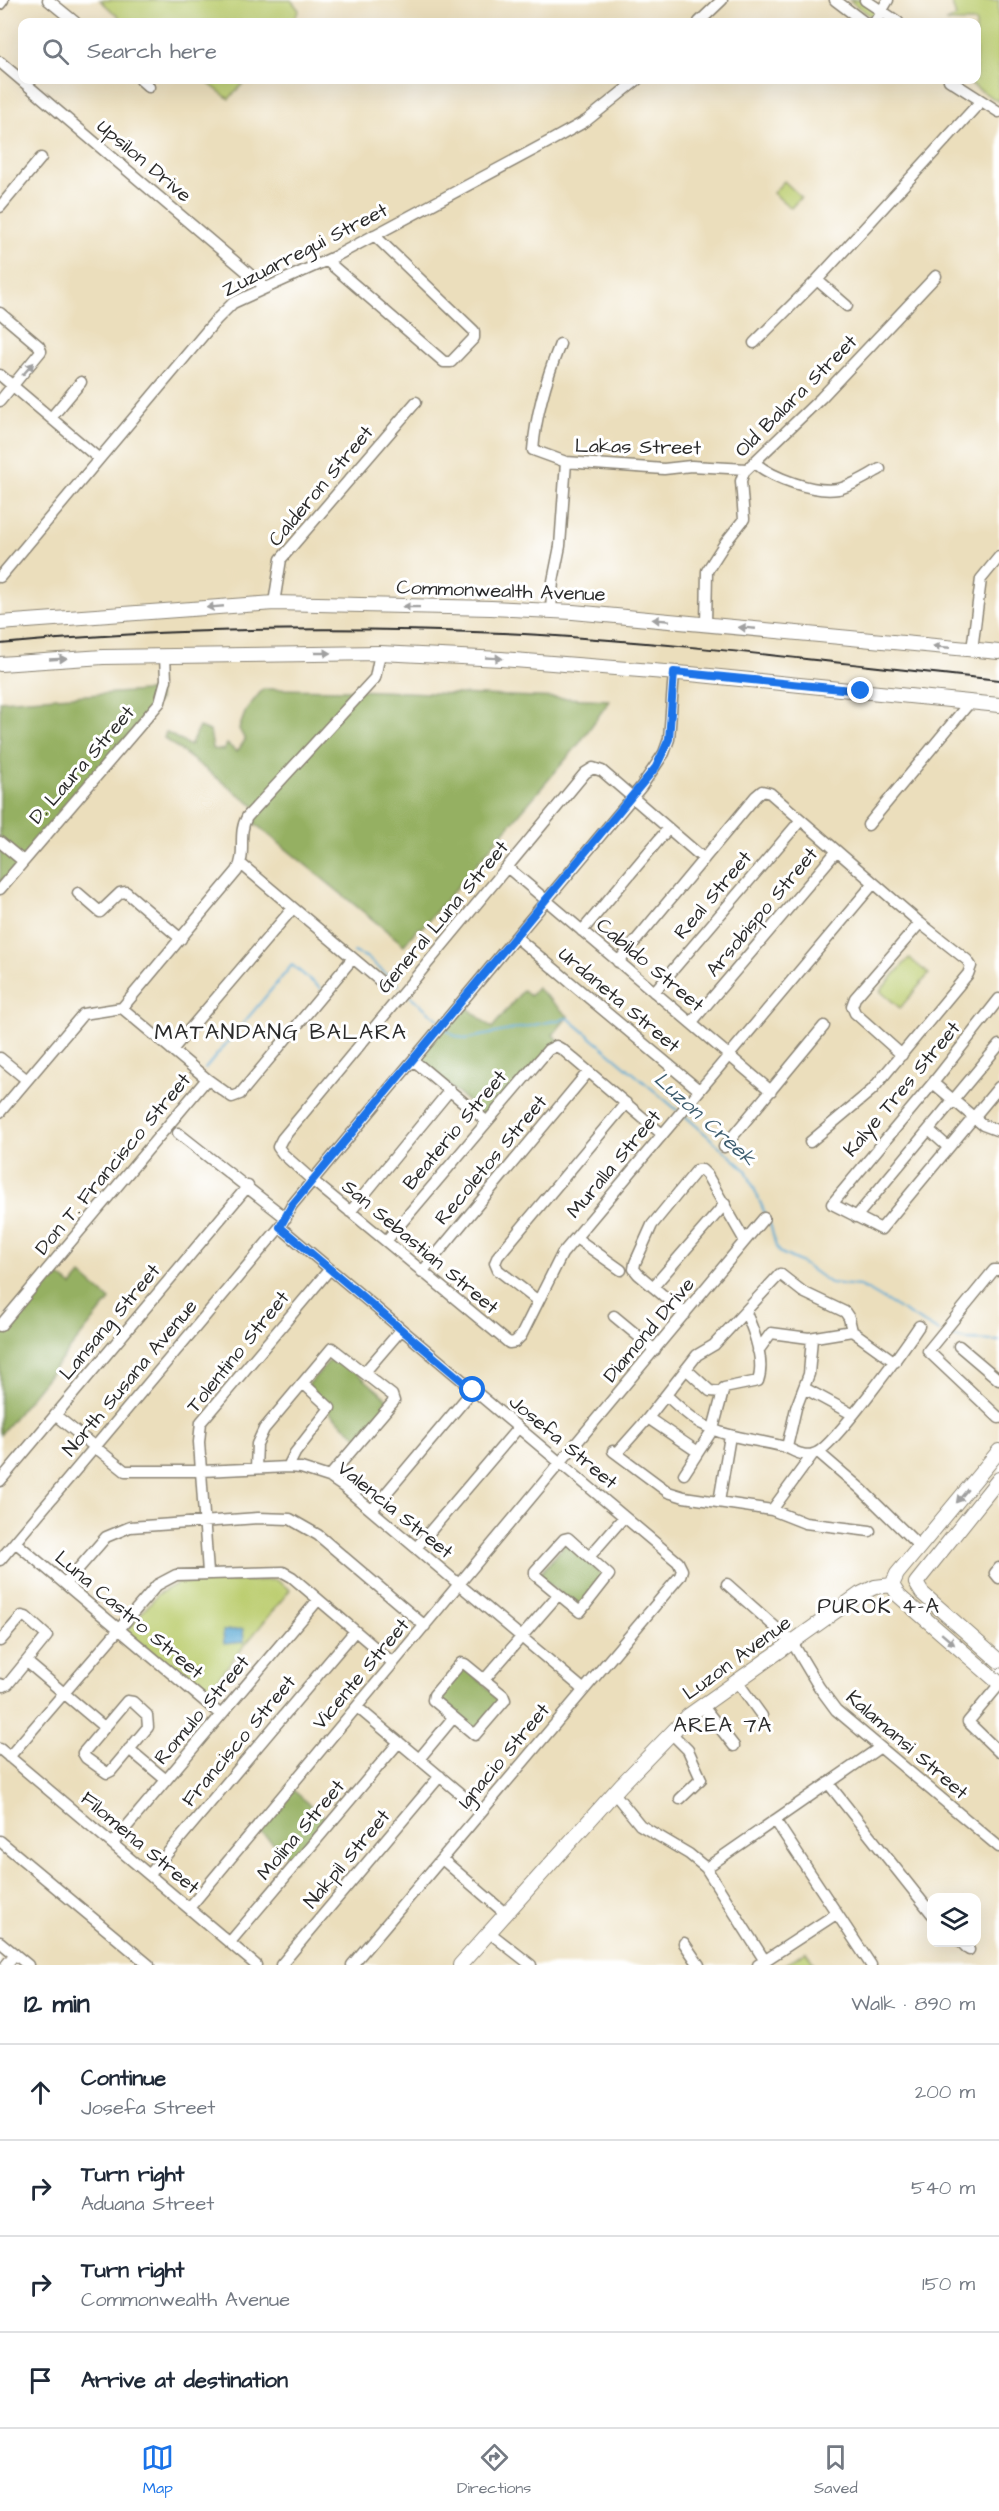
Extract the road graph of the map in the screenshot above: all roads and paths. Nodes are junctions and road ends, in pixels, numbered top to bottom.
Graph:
1 (3, 0) edge
2 (48, 0) edge
3 (722, 0) edge
4 (835, 0) edge
5 (865, 0) edge
6 (888, 0) edge
7 (0, 4) edge
8 (882, 12) junction
9 (70, 18) edge
10 (703, 18) edge
11 (859, 18) edge
12 (878, 18) edge
13 (892, 18) edge
14 (0, 62) edge
15 (18, 77) edge
16 (26, 84) edge
17 (632, 84) edge
18 (955, 84) edge
19 (981, 101) junction
20 (999, 112) edge
21 (41, 158) dead end
22 (0, 207) edge
23 (374, 235) junction
24 (327, 261) junction
25 (936, 276) dead end
26 (817, 280) junction
27 (266, 288) junction
28 (847, 306) dead end
29 (0, 313) edge
30 (754, 343) dead end
31 (560, 344) dead end
32 (0, 375) edge
33 (81, 382) dead end
34 (13, 386) junction
35 (0, 401) edge
36 (416, 402) dead end
37 (51, 418) junction
38 (98, 458) junction
39 (566, 462) junction
40 (751, 466) junction
41 (880, 469) dead end
42 (999, 557) edge
43 (0, 577) edge
44 (274, 603) junction
45 (551, 610) junction
46 (0, 623) edge
47 (706, 624) junction
48 (972, 650) junction
49 (999, 652) edge
50 (380, 653) junction
51 (165, 656) junction
52 (0, 664) edge
53 (674, 672) junction
54 (970, 702) junction
55 (999, 705) edge
56 (632, 798) junction
57 (800, 821) junction
58 (868, 825) dead end
59 (668, 829) junction
60 (0, 842) edge
61 (836, 852) junction
62 (704, 859) junction
63 (23, 861) junction
64 (241, 864) junction
65 (507, 867) junction
66 (873, 884) junction
67 (0, 888) edge
68 (78, 893) dead end
69 (546, 901) junction
70 (293, 908) junction
71 (920, 923) junction
72 (582, 931) junction
73 (516, 937) junction
74 (181, 939) junction
75 (353, 958) junction
76 (618, 962) junction
77 (379, 980) dead end
78 (654, 992) junction
79 (999, 999) edge
80 (122, 1008) junction
81 (691, 1023) junction
82 (825, 1026) dead end
83 (999, 1045) edge
84 (172, 1050) junction
85 (728, 1055) junction
86 (902, 1055) junction
87 (0, 1058) edge
88 (413, 1060) junction
89 (588, 1072) junction
90 (27, 1080) junction
91 (207, 1080) junction
92 (933, 1083) junction
93 (999, 1087) edge
94 (450, 1090) junction
95 (699, 1090) junction
96 (771, 1090) junction
97 (954, 1101) junction
98 (626, 1103) junction
99 (0, 1112) edge
100 (973, 1118) junction
101 (486, 1121) junction
102 (929, 1131) junction
103 (999, 1131) edge
104 (178, 1133) dead end
105 (662, 1134) junction
106 (810, 1142) dead end
107 (278, 1147) joint
108 (724, 1147) dead end
109 (948, 1147) junction
110 (312, 1180) junction
111 (248, 1186) junction
112 (725, 1204) junction
113 (350, 1212) junction
114 (856, 1217) junction
115 (764, 1218) dead end
116 (283, 1222) junction
117 (576, 1238) junction
118 (386, 1241) junction
119 (745, 1241) junction
120 (329, 1270) junction
121 (621, 1270) dead end
122 (999, 1270) edge
123 (422, 1272) junction
124 (653, 1287) junction
125 (538, 1301) junction
126 (746, 1313) junction
127 (685, 1314) junction
128 (614, 1316) dead end
129 (0, 1326) edge
130 (919, 1326) dead end
131 (401, 1330) junction
132 (852, 1331) junction
133 (812, 1338) junction
134 (515, 1342) joint
135 (959, 1346) dead end
136 (655, 1350) junction
137 (758, 1351) junction
138 (895, 1362) junction
139 (686, 1369) junction
140 (364, 1373) junction
141 (999, 1380) edge
142 (303, 1383) junction
143 (804, 1388) junction
144 (473, 1390) junction
145 (722, 1392) junction
146 (666, 1395) junction
147 (852, 1414) junction
148 (56, 1415) junction
149 (648, 1418) junction
150 (999, 1418) edge
151 (518, 1428) junction
152 (713, 1430) junction
153 (730, 1436) junction
154 (787, 1447) junction
155 (94, 1448) junction
156 (999, 1451) edge
157 (698, 1452) junction
158 (816, 1453) junction
159 (560, 1463) junction
160 (288, 1467) junction
161 (256, 1468) junction
162 (202, 1472) junction
163 (684, 1474) dead end
164 (329, 1477) junction
165 (999, 1479) edge
166 (0, 1481) edge
167 (719, 1502) junction
168 (372, 1510) junction
169 (772, 1510) junction
170 (624, 1517) junction
171 (204, 1521) junction
172 (870, 1531) dead end
173 (15, 1542) junction
174 (920, 1547) junction
175 (416, 1548) junction
176 (590, 1557) junction
177 (0, 1560) edge
178 (999, 1568) edge
179 (682, 1570) joint
180 (208, 1573) junction
181 (999, 1578) edge
182 (65, 1584) junction
183 (727, 1584) dead end
184 (459, 1585) junction
185 (892, 1585) junction
186 (558, 1595) junction
187 (318, 1600) junction
188 (425, 1626) junction
189 (119, 1630) junction
190 (355, 1631) junction
191 (521, 1637) junction
192 (1, 1639) edge
193 (792, 1642) junction
194 (999, 1661) edge
195 (27, 1662) junction
196 (393, 1663) junction
197 (484, 1680) junction
198 (736, 1680) junction
199 (0, 1684) edge
200 (999, 1684) edge
201 (583, 1689) junction
202 (64, 1695) junction
203 (702, 1705) junction
204 (357, 1707) junction
205 (221, 1715) junction
206 (762, 1716) dead end
207 (453, 1718) junction
208 (104, 1727) junction
209 (671, 1733) junction
210 (399, 1742) junction
211 (734, 1746) dead end
212 (879, 1748) junction
213 (0, 1749) edge
214 (129, 1749) junction
215 (999, 1752) edge
216 (9, 1757) junction
217 (419, 1758) junction
218 (440, 1776) junction
219 (166, 1780) junction
220 (828, 1784) junction
221 (614, 1793) junction
222 (681, 1798) dead end
223 (481, 1811) junction
224 (775, 1820) junction
225 (0, 1841) edge
226 (113, 1843) junction
227 (999, 1847) edge
228 (442, 1859) junction
229 (706, 1868) junction
230 (150, 1874) junction
231 (189, 1908) junction
232 (927, 1908) edge
233 (506, 1914) junction
234 (836, 1914) junction
235 (490, 1933) junction
236 (0, 1942) edge
237 (230, 1942) junction
238 (684, 1943) dead end
239 (15, 1954) junction
240 (760, 1964) edge
241 (6, 1965) edge
242 (28, 1965) edge
243 (148, 1965) edge
244 (256, 1965) edge
245 (281, 1965) edge
246 (352, 1965) edge
247 (460, 1965) edge
248 (531, 1965) edge
249 (699, 1965) edge
250 (871, 1965) edge

1 - 7 street
2 - 9 street
3 - 10 street
4 - 11 street
5 - 8 street
6 - 8 street
8 - 12 street
8 - 13 street
14 - 15 street, Upsilon Drive
16 - 27 street, Upsilon Drive
17 - 23 street, Zuzuarregui Street
18 - 19 street
19 - 20 street
19 - 26 street
21 - 22 street
23 - 24 street, Zuzuarregui Street
23 - 24 street
24 - 27 street, Zuzuarregui Street
25 - 40 street, Old Balara Street
26 - 28 street
26 - 30 street
27 - 38 street, Zuzuarregui Street
34 -> 29 street
31 - 39 street
32 - 34 street
33 - 37 street
34 - 35 street
34 - 37 street
36 - 44 street, Calderon Street
37 - 38 street
38 - 43 street, Zuzuarregui Street
39 - 40 street, Lakas Street
39 - 45 street, Lakas Street
40 - 41 street
40 - 47 street, Old Balara Street
42 - 48 street
45 -> 44 main road, Commonwealth Avenue
44 -> 46 main road, Commonwealth Avenue
47 -> 45 main road, Commonwealth Avenue
48 -> 47 main road, Commonwealth Avenue
48 - 49 main road, Commonwealth Avenue
51 -> 50 main road
50 -> 53 main road
50 - 64 street
52 -> 51 main road
51 - 63 street, D. Laura Street
53 - 54 main road
53 - 56 street, North Susana Avenue
54 - 55 main road
54 - 58 street
56 - 59 street
56 - 65 street, General Luna Street
56 - 69 street, North Susana Avenue
57 - 61 street
57 - 62 street
57 - 78 street, Real Street
59 - 62 street
59 - 72 street
60 - 63 street
61 - 66 street
61 - 81 street, Arsobispo Street
62 - 76 street
63 - 67 street, D. Laura Street
64 - 70 street
64 - 74 street
65 - 69 street, Cabildo Street
65 - 107 street, General Luna Street
66 - 71 street
66 - 85 street, Muralla Street
68 - 74 street
69 - 72 street, Cabildo Street
69 - 73 street, North Susana Avenue
70 - 75 street
70 - 84 street
71 - 86 street
71 - 86 street
72 - 76 street, Cabildo Street
73 - 88 street, North Susana Avenue
73 - 95 street, Urdaneta Street
74 - 80 street
75 - 77 street
75 - 91 street
76 - 78 street, Cabildo Street
78 - 81 street, Cabildo Street
79 - 92 street, Kalye Tres Street
80 - 84 street
80 - 90 street
81 - 85 street, Cabildo Street
82 - 96 street
83 - 97 street
84 - 91 street
85 - 95 street, Muralla Street
85 - 96 street, Cabildo Street
86 - 106 street
87 - 90 street
88 - 94 street
88 - 110 street, North Susana Avenue
89 - 98 street
89 - 101 street, Beaterio Street
89 - 123 street, Recoletos Street
90 - 99 street
91 - 129 street, Don T. Francisco Street
92 - 97 street
92 - 114 street, Kalye Tres Street
93 - 100 street
94 - 101 street
94 - 113 street
95 - 105 street, Muralla Street
96 - 108 street
97 - 100 street
97 - 102 street
98 - 105 street
98 - 125 street
100 - 103 street
100 - 109 street
101 - 118 street, Beaterio Street
102 - 109 street
102 - 114 street
104 - 111 street, Josefa Street
105 - 117 street, Muralla Street
107 - 110 street, San Sebastian Street
109 - 114 street
110 - 113 street, San Sebastian Street
110 - 116 street, North Susana Avenue
111 - 116 street, Josefa Street
111 - 148 street, Lansang Street
112 - 119 street
112 - 124 street
112 - 124 street
113 - 118 street, San Sebastian Street
115 - 119 street, Diamond Drive
116 - 120 street, Josefa Street
116 - 155 street, North Susana Avenue
117 - 121 street
117 - 125 street, Muralla Street
118 - 123 street, San Sebastian Street
119 - 127 street, Diamond Drive
120 - 131 street, Josefa Street
120 - 162 street, Tolentino Street
122 - 150 street
123 - 134 street, San Sebastian Street
124 - 127 street
125 - 134 street, Muralla Street
126 - 132 street
126 - 137 street
126 - 139 street
127 - 136 street, Diamond Drive
128 - 136 street
130 - 138 street
131 - 140 street
131 - 144 street, Josefa Street
132 - 133 street
132 - 138 street
133 - 137 street
133 - 143 street
135 - 141 street
136 - 159 street, Diamond Drive
137 - 145 street
138 - 147 street
139 - 145 street
139 - 146 street
140 - 142 street
140 - 164 street
142 - 160 street
142 - 161 street
143 - 147 street
143 - 154 street
144 - 151 street, Josefa Street
144 - 168 street
145 - 152 street
146 - 149 street
146 - 152 street
147 - 158 street
148 - 155 street, Valencia Street
148 - 166 street, Lansang Street
149 - 157 street
149 - 167 street
151 - 159 street, Josefa Street
151 - 175 street
152 - 153 street
152 - 157 street
153 - 154 street
153 - 167 street
154 - 158 street
155 - 162 street, Valencia Street
155 - 173 street, North Susana Avenue
156 -> 174 main road
157 - 163 street
158 - 169 street
158 - 174 street
159 - 170 street, Josefa Street
159 - 184 street, Vicente Street
160 - 161 street, Valencia Street
160 - 164 street, Valencia Street
161 - 162 street, Valencia Street
162 - 171 street, Tolentino Street
164 - 168 street, Valencia Street
165 - 194 main road
167 - 169 street
168 - 175 street, Valencia Street
169 - 172 street
170 - 176 street
170 - 179 street, Josefa Street
171 - 180 street, Tolentino Street
171 - 182 street
171 - 188 street
173 - 177 street, North Susana Avenue
173 - 182 street, Luna Castro Street
174 - 185 main road
175 - 184 street, Valencia Street
176 - 186 street
176 - 186 street
178 - 181 street
179 - 201 street, Ignacio Street
180 - 187 street
180 - 189 street
182 - 189 street, Luna Castro Street
183 - 193 street, Kalamansi Street
184 - 188 street, Vicente Street
184 - 191 street, Valencia Street
185 - 193 main road, Luzon Avenue
185 -> 200 main road
186 - 191 street
187 - 190 street
187 - 205 street, Romulo Street
188 - 196 street, Vicente Street
189 - 202 street
189 - 205 street, Luna Castro Street
190 - 196 street
190 - 230 street, Francisco Street
191 - 197 street
191 - 201 street, Valencia Street
192 - 195 street
193 - 198 main road, Luzon Avenue
193 - 212 street, Kalamansi Street
195 - 199 street
195 - 202 street
196 - 204 street, Vicente Street
197 - 207 street
197 - 207 street
198 - 203 main road, Luzon Avenue
198 - 206 street
200 - 215 street
201 - 223 street, Ignacio Street
202 - 208 street
202 - 216 street
203 - 209 main road, Luzon Avenue
203 - 211 street
204 - 210 street
204 - 231 street, Vicente Street
205 - 219 street, Romulo Street
207 - 217 street
208 - 214 street
208 - 214 street
209 - 221 main road, Luzon Avenue
209 - 222 street
210 - 217 street
210 - 237 street, Molina Street
212 - 220 street
212 - 227 street, Kalamansi Street
213 - 216 street, Filomena Street
214 - 219 street
216 - 226 street, Filomena Street
217 - 218 street
218 - 223 street
218 - 245 street, Nakpil Street
219 - 226 street, Romulo Street
220 - 224 street
220 - 232 street
221 - 229 street
221 - 233 main road, Luzon Avenue
223 - 228 street, Ignacio Street
224 - 229 street
224 - 234 street
225 - 243 street
226 - 230 street, Filomena Street
228 - 233 street
228 - 246 street, Ignacio Street
229 - 240 street
230 - 231 street, Filomena Street
231 - 237 street, Filomena Street
233 - 235 main road, Luzon Avenue
234 - 240 street
234 - 250 street
235 - 247 main road, Luzon Avenue
235 - 248 street
236 - 239 street
237 - 244 street, Filomena Street
238 - 249 street
239 - 241 street
239 - 242 street

